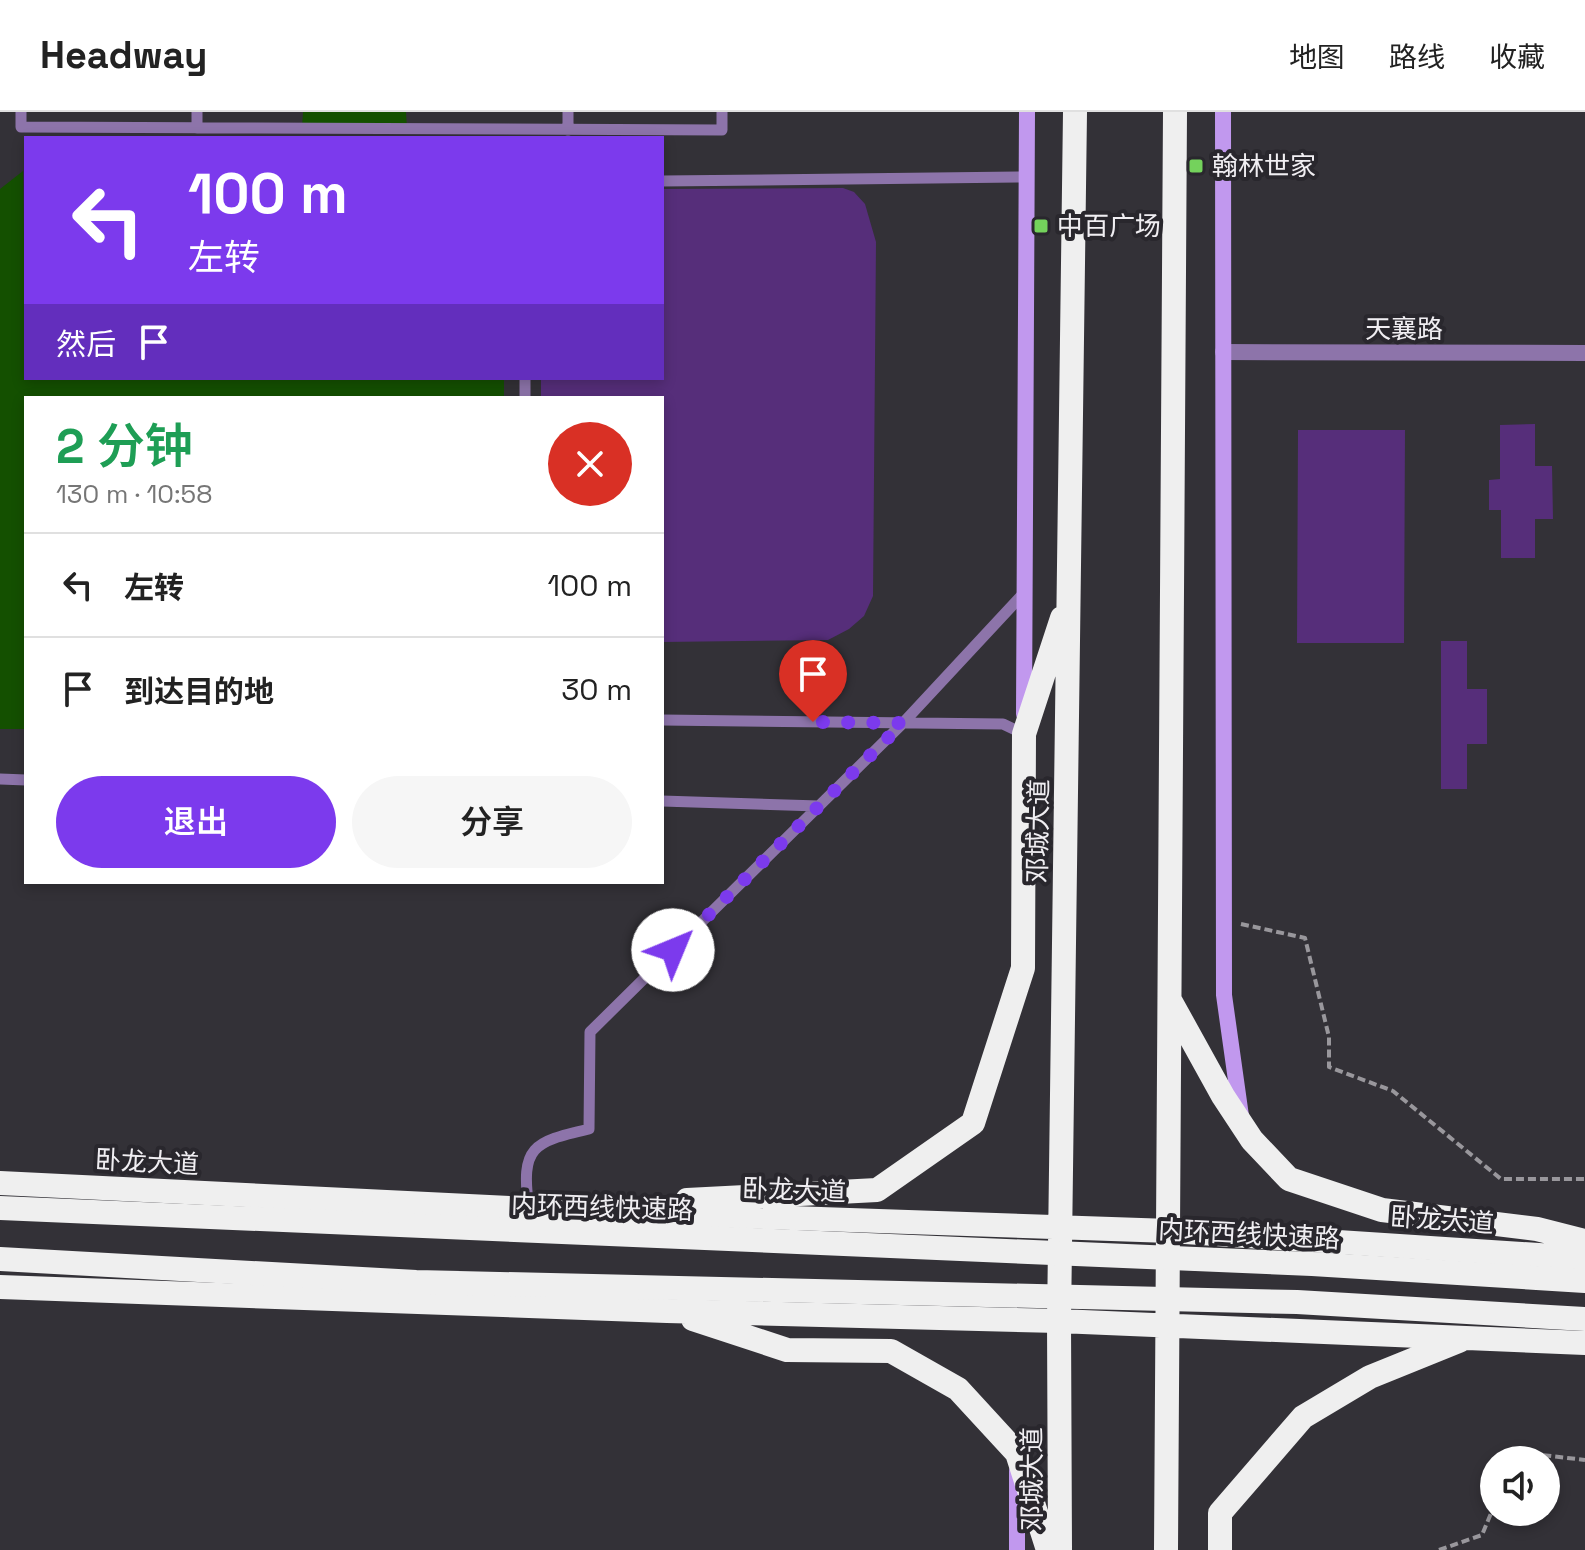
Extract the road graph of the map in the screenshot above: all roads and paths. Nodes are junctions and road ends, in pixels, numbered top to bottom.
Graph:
1 (21, 112) edge
2 (197, 112) edge
3 (568, 112) edge
4 (722, 112) edge
5 (1027, 112) edge
6 (1075, 112) edge
7 (1175, 112) edge
8 (1223, 112) edge
9 (197, 128) junction
10 (568, 130) junction
11 (1026, 177) junction
12 (664, 181) edge
13 (1223, 352) junction
14 (1585, 353) edge
15 (1024, 593) junction
16 (1069, 595) junction
17 (664, 720) edge
18 (903, 723) junction
19 (1024, 734) junction
20 (0, 779) edge
21 (24, 780) edge
22 (664, 801) edge
23 (819, 806) junction
24 (1223, 920) junction
25 (1171, 1000) junction
26 (1242, 1125) junction
27 (0, 1175) edge
28 (1585, 1179) edge
29 (0, 1183) edge
30 (423, 1204) junction
31 (0, 1208) edge
32 (529, 1209) junction
33 (1061, 1228) junction
34 (1170, 1231) junction
35 (1585, 1241) edge
36 (1585, 1258) edge
37 (0, 1259) edge
38 (1585, 1281) edge
39 (0, 1287) edge
40 (0, 1297) edge
41 (520, 1307) junction
42 (667, 1311) junction
43 (1585, 1319) edge
44 (1059, 1321) junction
45 (1169, 1326) junction
46 (1466, 1338) junction
47 (1585, 1343) edge
48 (1017, 1453) junction
49 (1560, 1457) edge
50 (1585, 1460) edge
51 (1486, 1526) edge
52 (1017, 1550) edge
53 (1048, 1550) edge
54 (1060, 1550) edge
55 (1166, 1550) edge
56 (1220, 1550) edge
57 (1439, 1550) edge

1 - 9 lane
2 - 9 lane
3 - 10 lane
4 - 10 lane
5 - 11 street
6 - 16 highway, 邓城大道
7 - 25 highway
8 - 13 street
9 - 10 lane
11 - 12 lane
11 - 15 street
13 - 14 street, 天襄路
13 - 24 street
15 - 18 lane
15 - 19 street
16 - 19 highway
16 - 33 highway, 邓城大道
17 - 18 lane
18 - 19 lane
18 - 23 lane
19 - 32 highway
20 - 21 lane
22 - 23 lane
23 - 32 lane
24 - 26 street
24 - 28 path
25 - 26 highway
25 - 34 highway
26 - 35 highway
27 - 30 highway
29 - 30 highway, 卧龙大道
30 - 32 highway, 卧龙大道
31 - 38 highway, 内环西线快速路, bridge
32 - 33 highway, 卧龙大道
33 - 34 highway, 卧龙大道
33 - 44 highway, 邓城大道
34 - 36 highway, 卧龙大道
34 - 45 highway
37 - 43 highway, bridge
39 - 41 highway
40 - 41 highway
41 - 42 highway
42 - 44 highway
42 - 48 highway
44 - 45 highway
44 - 54 highway, 邓城大道
45 - 46 highway
45 - 55 highway
46 - 47 highway
46 - 56 highway
48 - 52 street
48 - 53 highway
49 - 50 path
51 - 57 path

